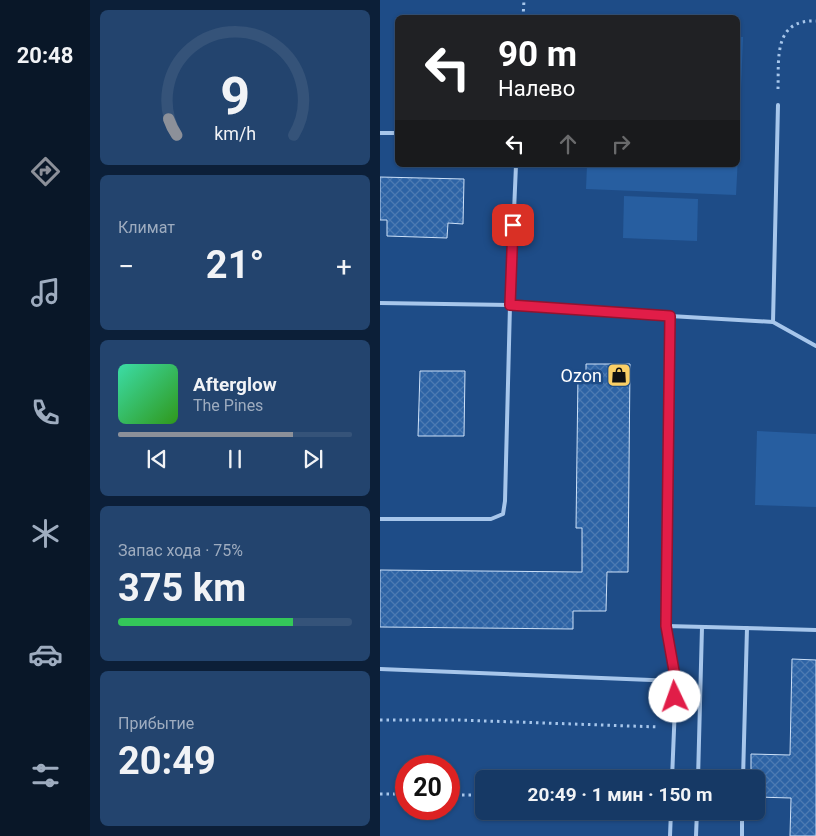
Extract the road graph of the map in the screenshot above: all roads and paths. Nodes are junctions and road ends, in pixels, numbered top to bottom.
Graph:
1 (524, 0) edge
2 (523, 15) edge
3 (816, 21) edge
4 (778, 105) joint
5 (380, 133) edge
6 (395, 133) edge
7 (516, 167) edge
8 (380, 303) edge
9 (510, 305) junction
10 (670, 316) junction
11 (773, 322) junction
12 (816, 346) edge
13 (380, 519) edge
14 (666, 626) junction
15 (702, 627) junction
16 (747, 628) junction
17 (816, 630) edge
18 (380, 670) edge
19 (676, 682) junction
20 (380, 720) edge
21 (674, 727) junction
22 (672, 770) edge
23 (698, 770) edge
24 (743, 770) edge
25 (380, 794) edge
26 (395, 794) edge
27 (460, 795) edge
28 (475, 795) edge
29 (671, 820) edge
30 (697, 820) edge
31 (742, 820) edge
32 (670, 836) edge
33 (696, 836) edge
34 (742, 836) edge

1 - 2 path
3 - 4 path
4 - 11 lane
5 - 6 lane
7 - 9 lane
8 - 9 lane
9 - 10 lane
9 - 13 lane
10 - 11 lane
10 - 14 lane
11 - 12 lane
14 - 15 lane
14 - 19 lane
15 - 16 lane
15 - 23 lane
16 - 17 lane
16 - 24 lane
18 - 19 lane
19 - 21 lane
20 - 21 path
21 - 22 lane
25 - 26 path
27 - 28 path
29 - 32 lane
30 - 33 lane
31 - 34 lane

